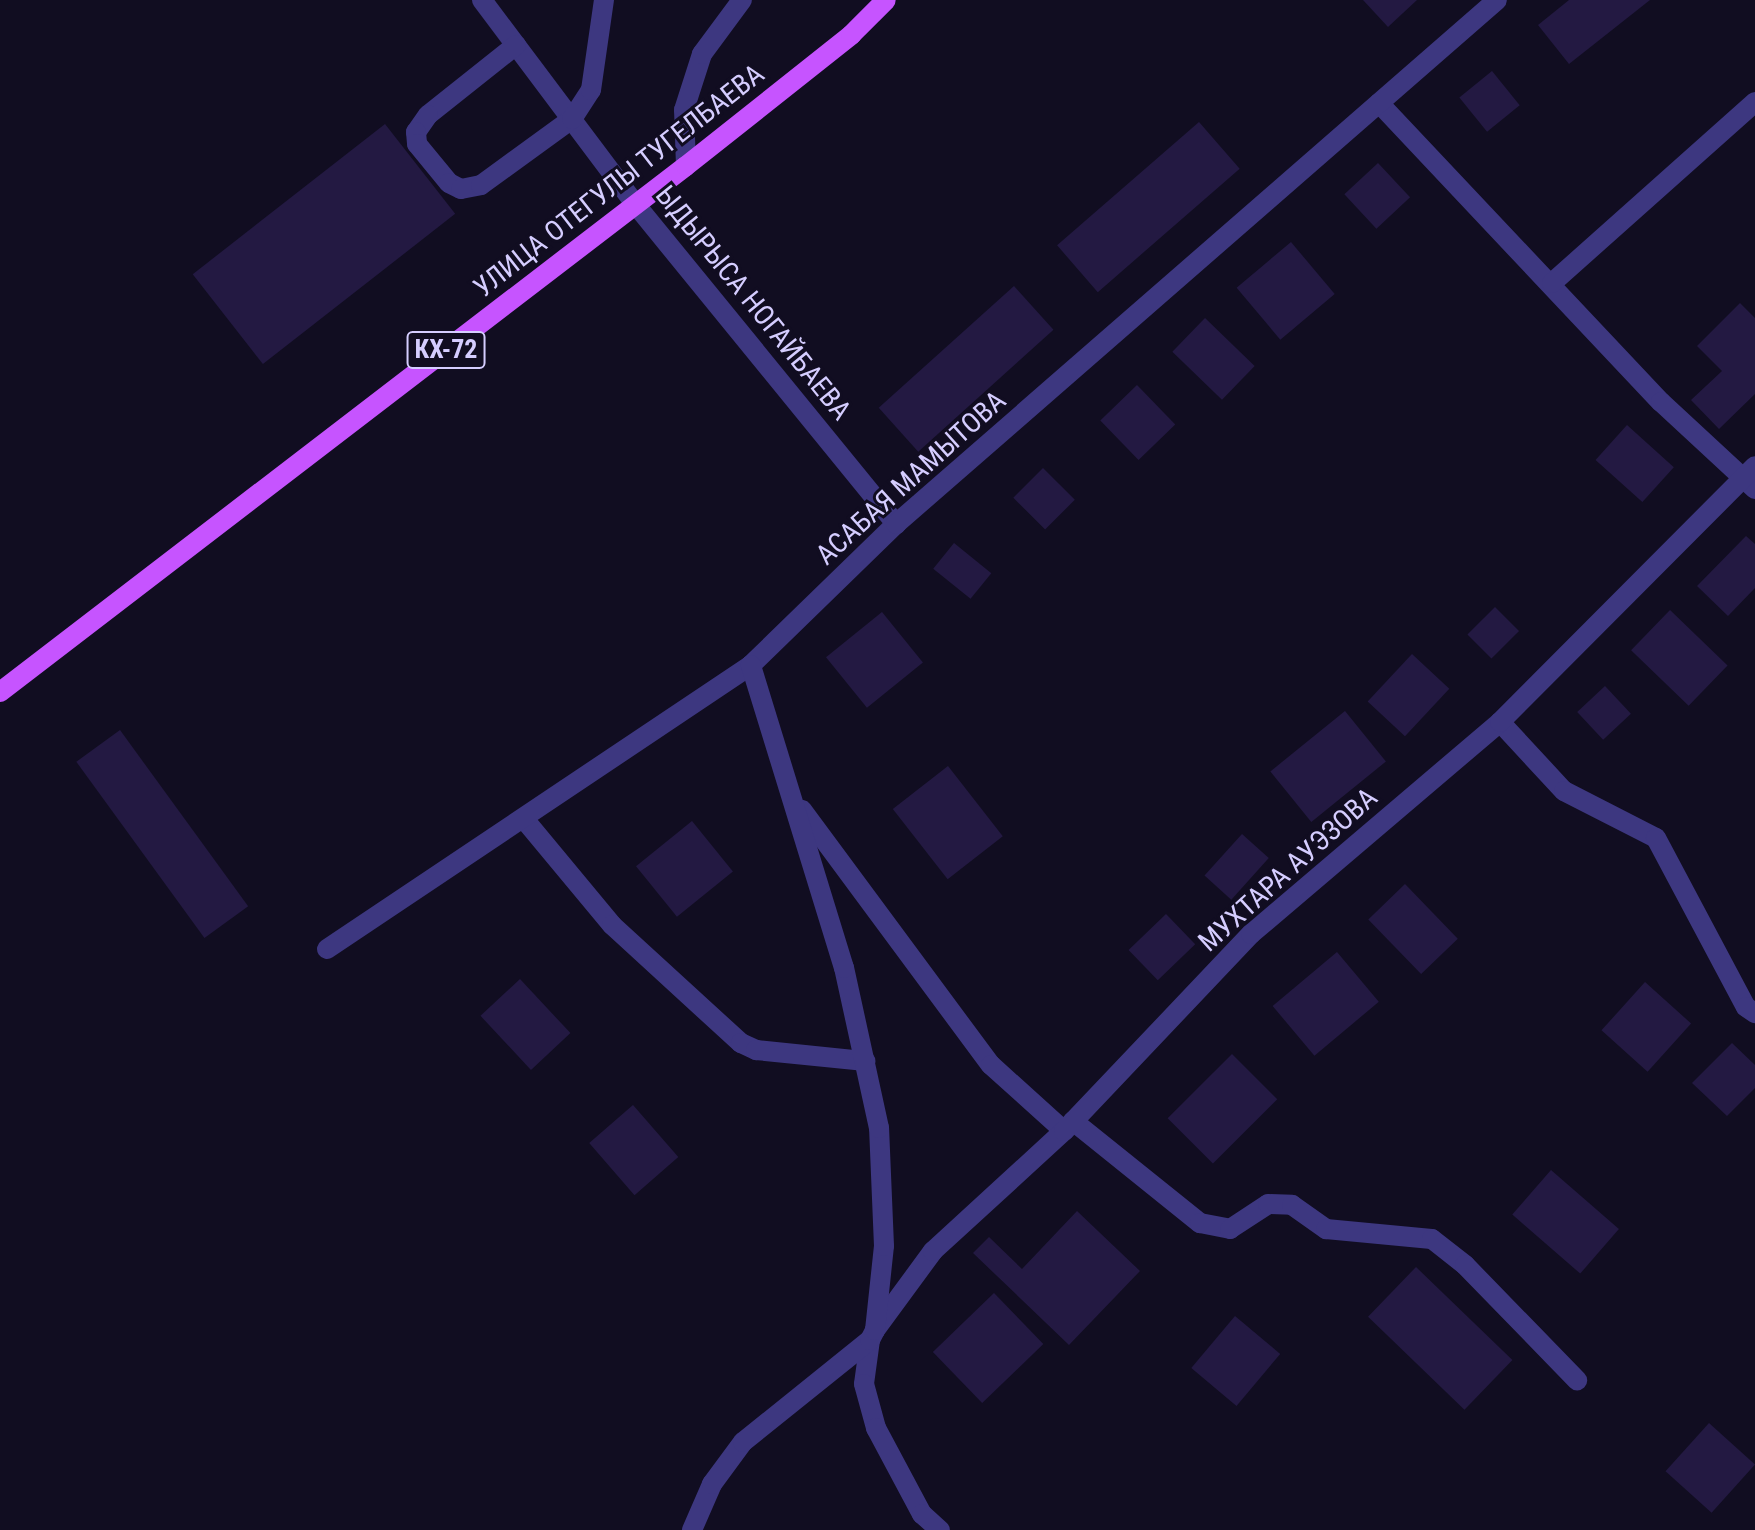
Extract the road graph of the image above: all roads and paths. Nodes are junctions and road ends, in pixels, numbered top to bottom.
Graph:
1 (482, 0) edge
2 (604, 0) edge
3 (742, 0) edge
4 (886, 0) edge
5 (1497, 0) edge
6 (516, 45) junction
7 (1755, 102) edge
8 (1379, 103) junction
9 (572, 119) junction
10 (686, 166) junction
11 (636, 205) junction
12 (1552, 283) junction
13 (1751, 478) edge
14 (896, 524) junction
15 (751, 665) junction
16 (0, 692) edge
17 (1500, 722) junction
18 (792, 797) junction
19 (524, 819) junction
20 (327, 949) dead end
21 (1755, 1013) edge
22 (865, 1061) junction
23 (1068, 1126) junction
24 (872, 1335) junction
25 (1577, 1380) dead end
26 (692, 1530) edge
27 (940, 1530) edge

1 - 6 street, ЫДЫРЫСА НОГАЙБАЕВА
2 - 9 street
3 - 10 street
4 - 10 main road, УЛИЦА ОТЕГУЛЫ ТУГЕЛБАЕВА / КХ-72
5 - 8 street, АСАБАЯ МАМЫТОВА
6 - 9 street, ЫДЫРЫСА НОГАЙБАЕВА
6 - 9 street
7 - 12 street
8 - 12 street
8 - 14 street, АСАБАЯ МАМЫТОВА
9 - 11 street, ЫДЫРЫСА НОГАЙБАЕВА
10 - 11 main road, УЛИЦА ОТЕГУЛЫ ТУГЕЛБАЕВА / КХ-72
11 - 14 street, ЫДЫРЫСА НОГАЙБАЕВА
11 - 16 main road, УЛИЦА ОТЕГУЛЫ ТУГЕЛБАЕВА / КХ-72
12 - 13 street
13 - 17 street, МУХТАРА АУЭЗОВА
14 - 15 street, АСАБАЯ МАМЫТОВА
15 - 18 street
15 - 19 street, АСАБАЯ МАМЫТОВА
17 - 21 street
17 - 23 street, МУХТАРА АУЭЗОВА
18 - 22 street
18 - 23 street
19 - 20 street, АСАБАЯ МАМЫТОВА
19 - 22 street
22 - 24 street
23 - 24 street, МУХТАРА АУЭЗОВА
23 - 25 street
24 - 26 street
24 - 27 street

